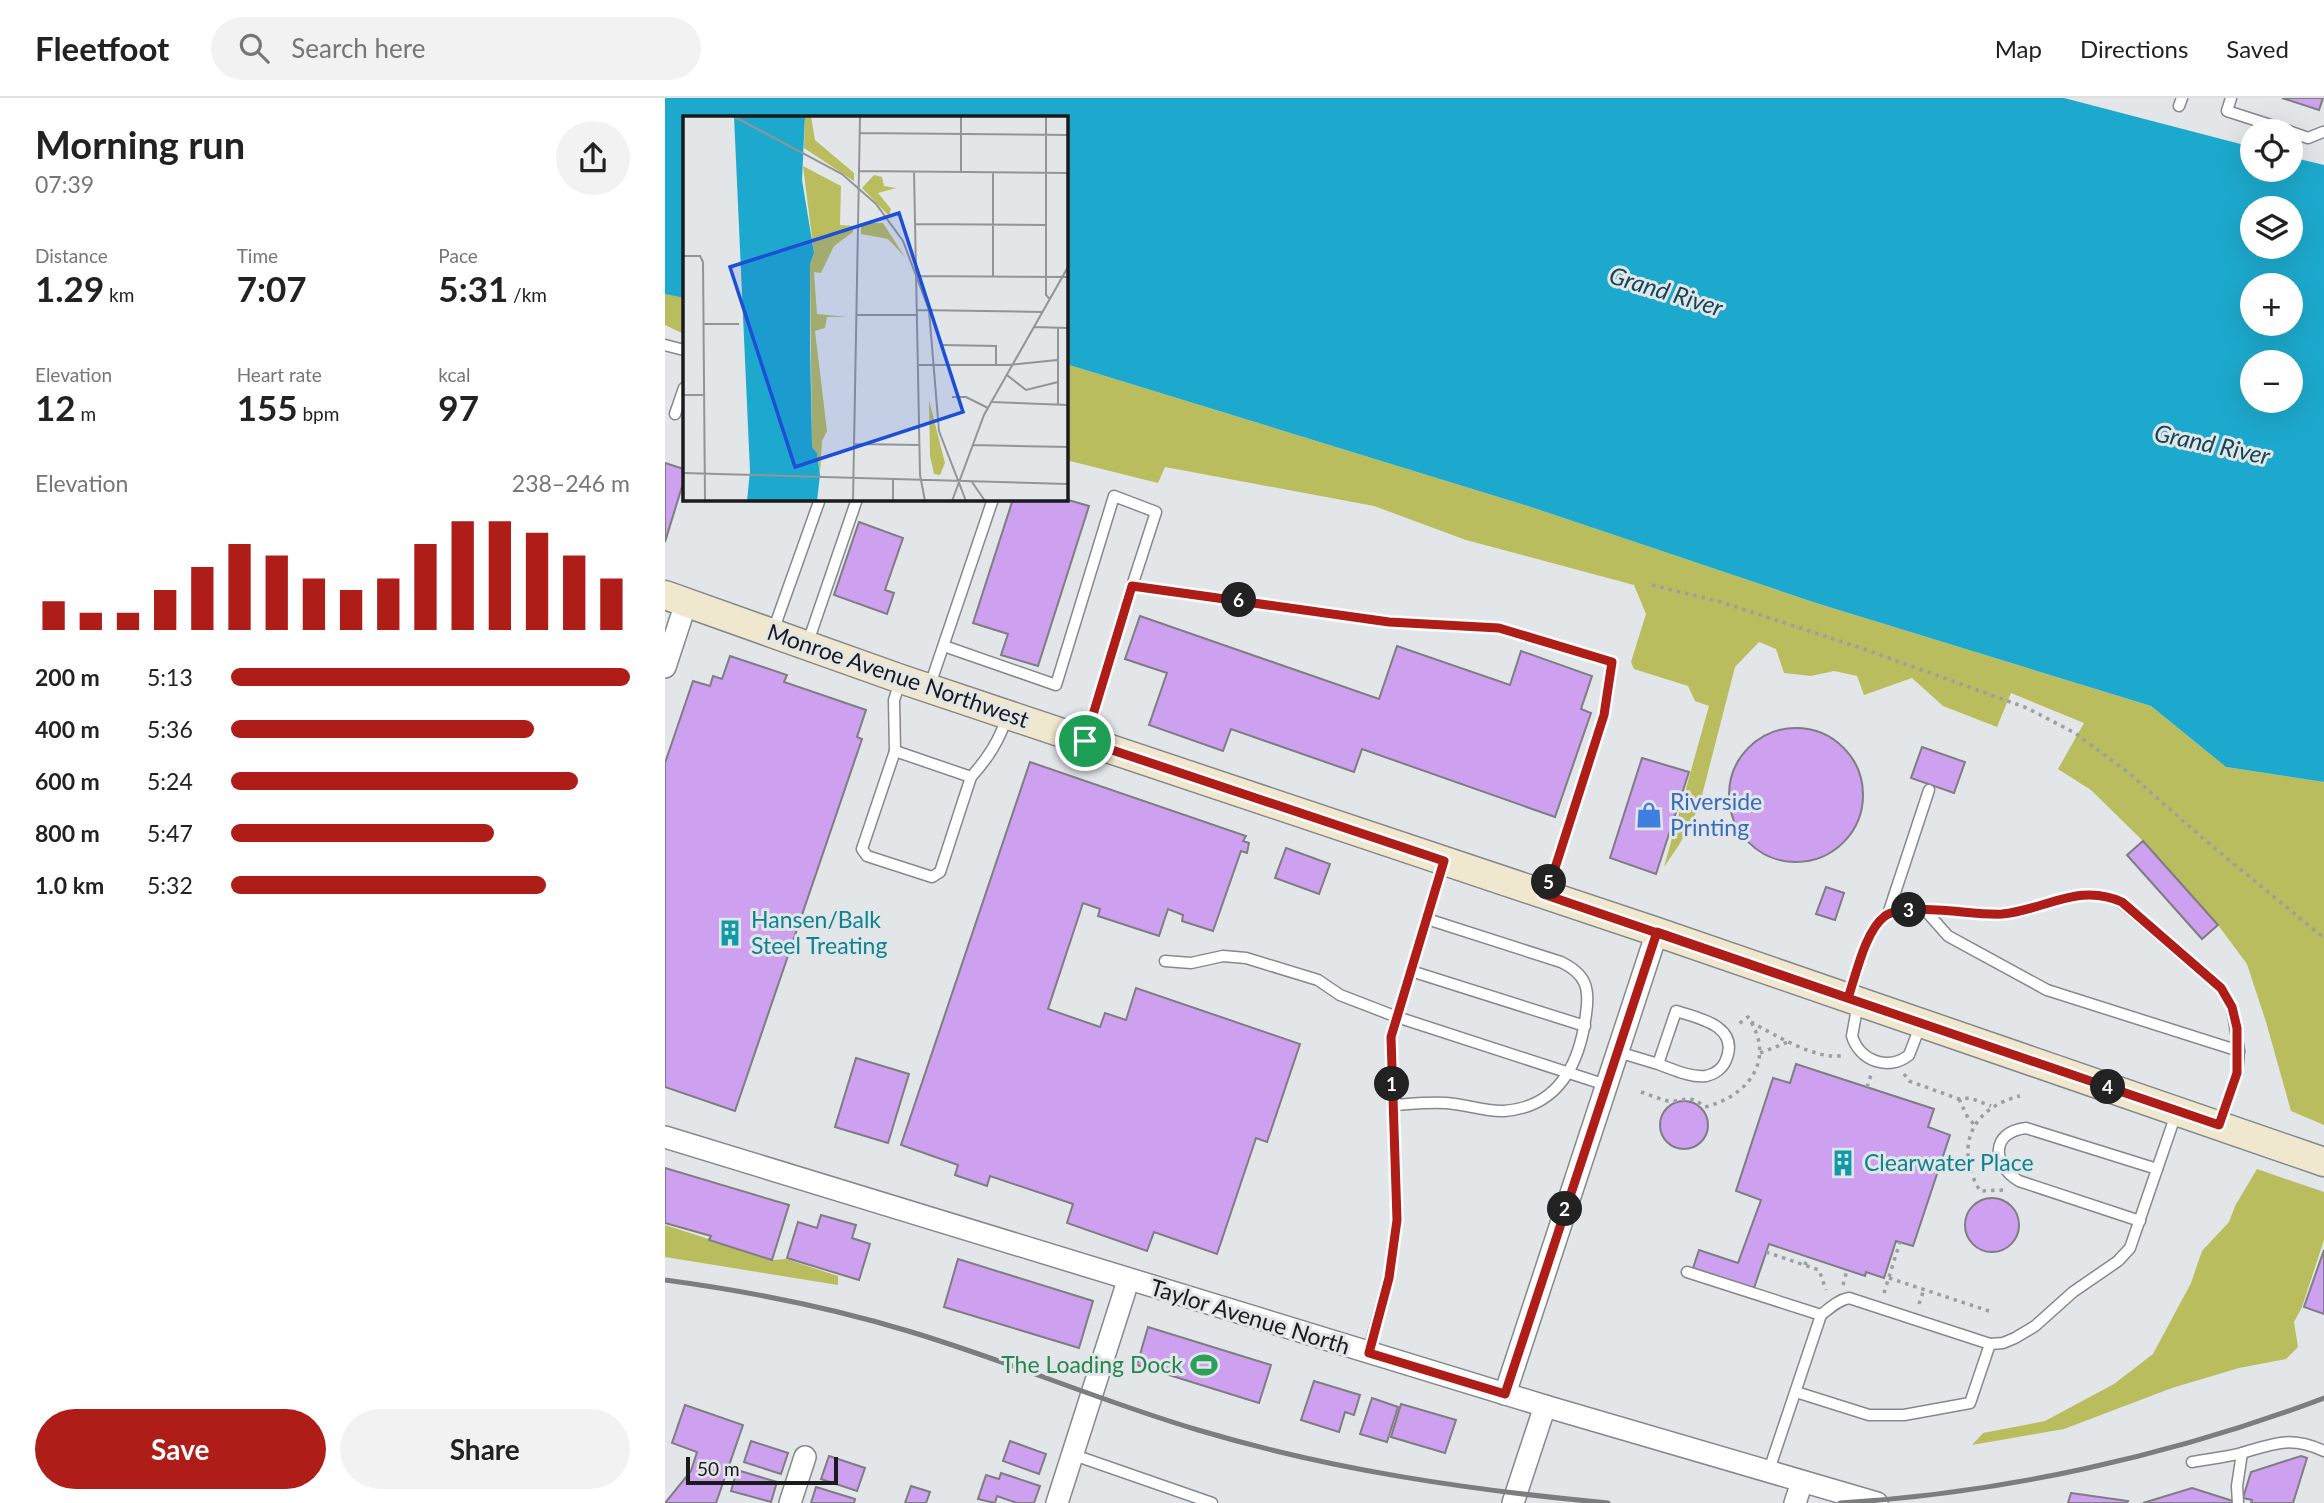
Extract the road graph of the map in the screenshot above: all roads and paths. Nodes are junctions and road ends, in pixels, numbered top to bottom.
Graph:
1 (2231, 98) edge
2 (2251, 119) edge
3 (2324, 131) edge
4 (2303, 136) edge
5 (665, 345) edge
6 (683, 350) edge
7 (683, 391) edge
8 (675, 414) dead end
9 (820, 500) edge
10 (857, 500) edge
11 (993, 500) edge
12 (1652, 585) dead end
13 (1132, 586) junction
14 (676, 599) edge
15 (772, 633) junction
16 (807, 645) junction
17 (944, 646) junction
18 (665, 667) edge
19 (901, 679) junction
20 (929, 688) junction
21 (1007, 714) junction
22 (1085, 741) junction
23 (895, 751) junction
24 (971, 777) junction
25 (1929, 790) dead end
26 (1444, 861) junction
27 (1543, 894) junction
28 (1925, 910) junction
29 (1888, 914) junction
30 (1427, 919) junction
31 (1657, 932) junction
32 (2324, 938) edge
33 (1165, 961) dead end
34 (1411, 971) junction
35 (1853, 1000) junction
36 (1397, 1017) junction
37 (1751, 1022) dead end
38 (1921, 1024) junction
39 (1585, 1026) junction
40 (1788, 1042) junction
41 (2239, 1051) junction
42 (1618, 1052) junction
43 (1759, 1053) dead end
44 (1845, 1055) dead end
45 (1658, 1064) junction
46 (1903, 1072) dead end
47 (1872, 1073) dead end
48 (1569, 1074) junction
49 (1606, 1085) junction
50 (1867, 1087) dead end
51 (1959, 1099) junction
52 (1392, 1105) junction
53 (1991, 1106) dead end
54 (2177, 1111) junction
55 (1975, 1125) dead end
56 (2219, 1125) junction
57 (665, 1137) edge
58 (2324, 1161) edge
59 (2157, 1169) junction
60 (2140, 1221) junction
61 (1900, 1242) dead end
62 (1766, 1252) dead end
63 (1807, 1257) dead end
64 (1822, 1262) dead end
65 (1805, 1265) junction
66 (1819, 1270) junction
67 (1847, 1270) dead end
68 (1687, 1272) dead end
69 (1889, 1278) junction
70 (1128, 1281) junction
71 (1843, 1284) dead end
72 (1826, 1290) dead end
73 (1879, 1308) junction
74 (1989, 1311) dead end
75 (1821, 1315) junction
76 (1990, 1344) junction
77 (1369, 1353) junction
78 (1796, 1392) junction
79 (1505, 1394) junction
80 (1545, 1406) junction
81 (2324, 1451) edge
82 (2242, 1453) junction
83 (1074, 1455) junction
84 (805, 1457) dead end
85 (2192, 1462) dead end
86 (1768, 1473) junction
87 (1802, 1482) junction
88 (790, 1503) edge
89 (1057, 1503) edge
90 (1212, 1503) edge
91 (1513, 1503) edge
92 (1795, 1503) edge
93 (1877, 1503) edge
94 (2238, 1503) edge

1 - 2 lane
3 - 4 lane
5 - 6 lane
7 - 8 lane
9 - 15 lane
10 - 16 lane
11 - 17 lane
12 - 32 path
13 - 17 lane
13 - 22 lane
13 - 27 lane
14 - 15 main road, Monroe Avenue Northwest
14 - 18 street
15 - 16 main road, Monroe Avenue Northwest
16 - 19 main road, Monroe Avenue Northwest
17 - 20 lane
19 - 20 main road, Monroe Avenue Northwest
19 - 23 lane
20 - 21 main road, Monroe Avenue Northwest
21 - 22 main road, Monroe Avenue Northwest
21 - 24 lane
22 - 26 main road, Monroe Avenue Northwest
23 - 24 lane
23 - 24 lane
25 - 29 lane
26 - 27 main road, Monroe Avenue Northwest
26 - 30 lane
27 - 31 main road, Monroe Avenue Northwest
28 - 29 lane
28 - 41 lane
28 - 41 lane
29 - 35 lane
30 - 34 lane
30 - 39 lane
31 - 35 main road, Monroe Avenue Northwest
31 - 42 street
33 - 36 lane
34 - 36 lane
34 - 39 lane
35 - 38 main road, Monroe Avenue Northwest
35 - 38 lane
36 - 48 lane
36 - 52 lane
37 - 40 path
38 - 54 main road, Monroe Avenue Northwest
39 - 48 lane
40 - 43 path
40 - 44 path
41 - 56 lane
42 - 45 lane
42 - 49 street
45 - 45 lane
46 - 51 path
47 - 50 path
48 - 49 lane
48 - 52 lane
49 - 79 street
51 - 53 path
51 - 55 path
52 - 77 lane
54 - 56 main road, Monroe Avenue Northwest
54 - 59 lane
56 - 58 main road, Monroe Avenue Northwest
57 - 70 street, Taylor Avenue North
59 - 60 lane
59 - 60 lane
60 - 76 lane
61 - 69 path
62 - 65 path
63 - 65 path
64 - 66 path
65 - 66 path
66 - 72 path
67 - 71 path
68 - 75 lane
69 - 73 path
69 - 74 path
70 - 77 street, Taylor Avenue North
70 - 83 street
73 - 75 lane
73 - 76 lane
75 - 78 lane
76 - 78 lane
77 - 79 street, Taylor Avenue North
78 - 86 lane
79 - 80 street, Taylor Avenue North
80 - 86 street, Taylor Avenue North
80 - 91 street
81 - 82 lane
82 - 85 lane
82 - 94 lane
83 - 89 street
83 - 90 lane
84 - 88 street
86 - 87 street, Taylor Avenue North
87 - 92 street
87 - 93 street, Taylor Avenue North

